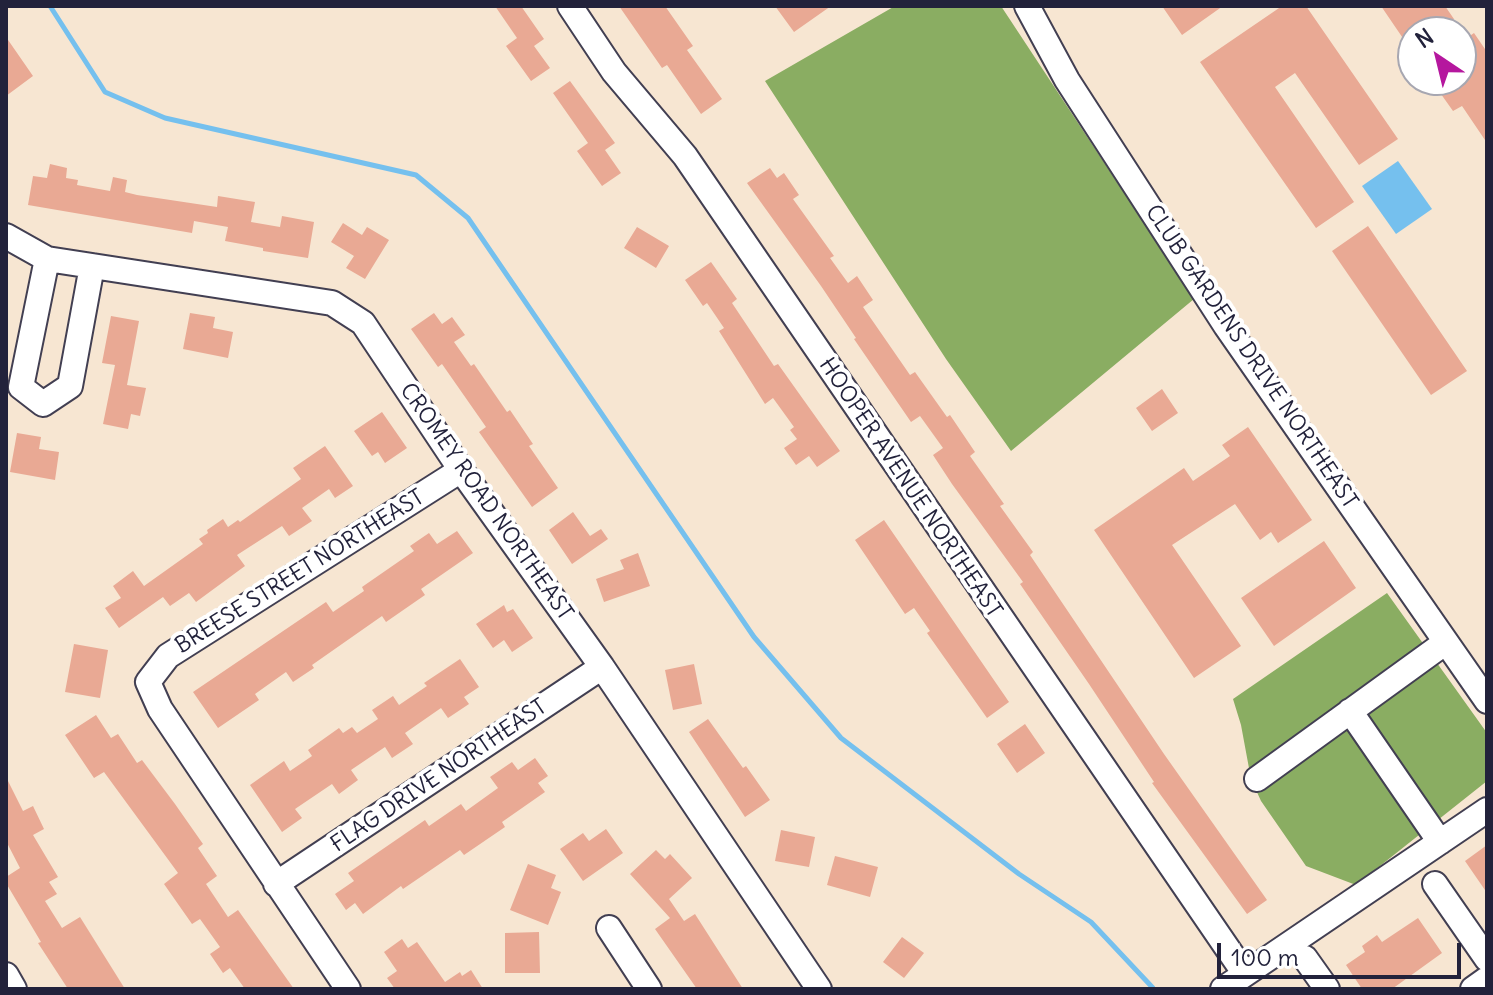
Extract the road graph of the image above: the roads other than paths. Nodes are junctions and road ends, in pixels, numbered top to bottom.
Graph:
1 (570, 6) edge
2 (1027, 6) edge
3 (6, 236) edge
4 (47, 259) junction
5 (92, 266) junction
6 (461, 470) junction
7 (1446, 642) junction
8 (602, 667) junction
9 (1487, 701) edge
10 (1350, 711) junction
11 (1257, 779) dead end
12 (1487, 810) edge
13 (1440, 842) junction
14 (276, 884) junction
15 (1435, 884) dead end
16 (609, 928) dead end
17 (1305, 958) dead end
18 (1487, 959) edge
19 (1245, 974) junction
20 (6, 975) edge
21 (14, 989) edge
22 (348, 989) edge
23 (649, 989) edge
24 (819, 989) edge
25 (1223, 989) edge
26 (1327, 989) edge

1 - 19 street, HOOPER AVENUE NORTHEAST
2 - 7 street, CLUB GARDENS DRIVE NORTHEAST
3 - 4 street, CROMEY ROAD NORTHEAST
4 - 5 street, CROMEY ROAD NORTHEAST
4 - 5 street
5 - 6 street, CROMEY ROAD NORTHEAST
6 - 8 street, CROMEY ROAD NORTHEAST
6 - 14 street, BREESE STREET NORTHEAST
7 - 9 street, CLUB GARDENS DRIVE NORTHEAST
7 - 10 street
8 - 14 street, FLAG DRIVE NORTHEAST
8 - 24 street, CROMEY ROAD NORTHEAST
10 - 11 street
10 - 13 street
12 - 13 street
13 - 19 street
14 - 22 street
15 - 18 street
16 - 23 street
17 - 26 street
19 - 25 street
20 - 21 street

